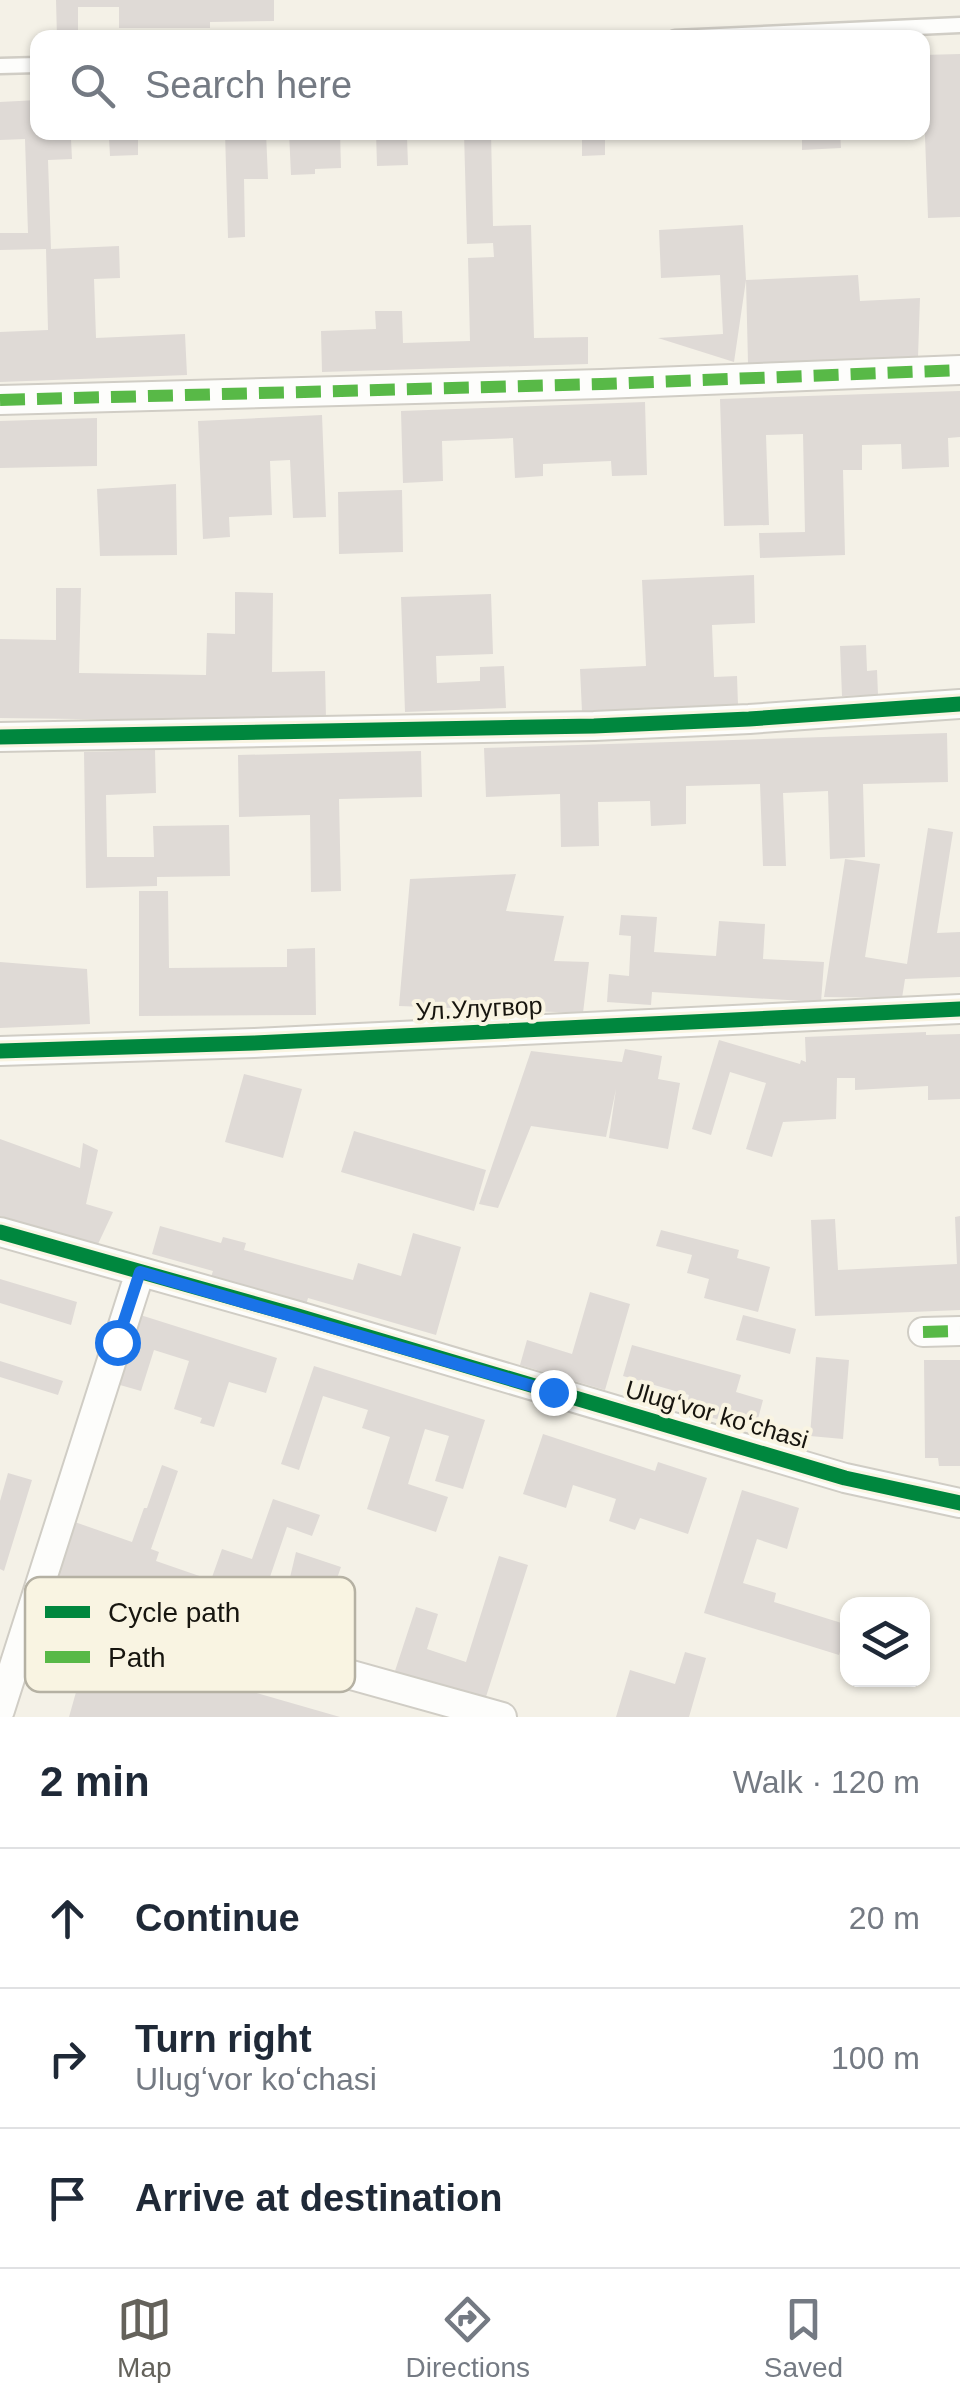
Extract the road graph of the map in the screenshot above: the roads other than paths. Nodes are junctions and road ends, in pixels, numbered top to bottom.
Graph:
1 (960, 25) edge
2 (850, 30) edge
3 (30, 65) edge
4 (0, 66) edge
5 (960, 370) edge
6 (0, 400) edge
7 (960, 704) edge
8 (0, 737) edge
9 (960, 1009) edge
10 (0, 1050) edge
11 (0, 1232) edge
12 (140, 1272) junction
13 (960, 1331) edge
14 (922, 1332) dead end
15 (960, 1503) edge
16 (43, 1577) edge
17 (25, 1634) edge
18 (355, 1676) edge
19 (0, 1710) edge
20 (502, 1717) edge

1 - 2 lane
3 - 4 lane
5 - 6 street
7 - 8 street
9 - 10 street, Ул.Улугвор
11 - 12 street, Ulugʻvor koʻchasi
12 - 15 street, Ulugʻvor koʻchasi
12 - 16 street
13 - 14 street
17 - 19 street
18 - 20 street

